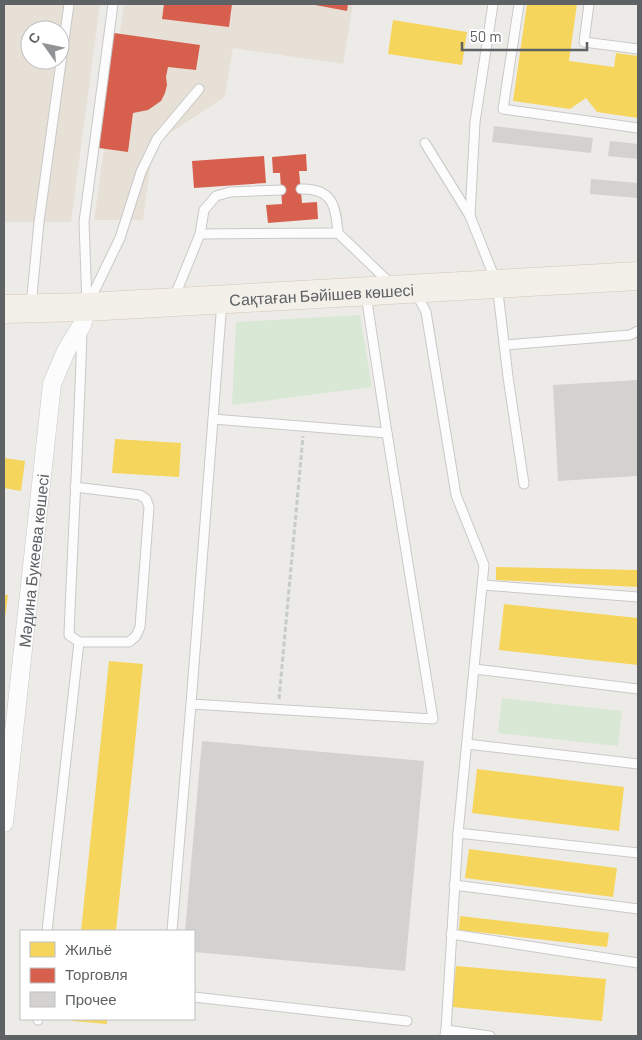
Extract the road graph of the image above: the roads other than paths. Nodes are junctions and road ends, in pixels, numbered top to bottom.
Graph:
1 (70, 4) edge
2 (113, 4) edge
3 (493, 4) edge
4 (519, 4) edge
5 (589, 4) edge
6 (638, 49) edge
7 (199, 89) dead end
8 (638, 128) edge
9 (425, 143) dead end
10 (301, 189) dead end
11 (281, 190) dead end
12 (470, 216) junction
13 (338, 233) junction
14 (200, 234) junction
15 (638, 276) edge
16 (497, 284) junction
17 (405, 289) junction
18 (366, 291) junction
19 (222, 298) junction
20 (173, 301) junction
21 (31, 308) junction
22 (4, 309) edge
23 (85, 316) junction
24 (638, 331) edge
25 (504, 345) junction
26 (213, 419) junction
27 (387, 433) junction
28 (524, 484) dead end
29 (75, 487) junction
30 (482, 585) junction
31 (638, 597) edge
32 (79, 642) junction
33 (475, 669) junction
34 (638, 689) edge
35 (191, 704) junction
36 (467, 744) junction
37 (638, 764) edge
38 (4, 823) edge
39 (458, 833) junction
40 (638, 853) edge
41 (454, 885) junction
42 (638, 909) edge
43 (47, 930) edge
44 (172, 930) edge
45 (451, 934) junction
46 (638, 963) edge
47 (195, 997) edge
48 (407, 1021) dead end
49 (445, 1033) edge
50 (490, 1036) edge

1 - 21 lane
2 - 23 lane
3 - 12 lane
4 - 8 lane
5 - 6 lane
7 - 23 lane
9 - 12 lane
10 - 13 lane
11 - 14 lane
12 - 16 lane
13 - 14 lane
13 - 17 lane
14 - 20 lane
15 - 16 main road, Сақтаған Бәйішев көшесі
16 - 17 main road, Сақтаған Бәйішев көшесі
16 - 25 lane
17 - 18 main road, Сақтаған Бәйішев көшесі
17 - 30 lane
18 - 19 main road, Сақтаған Бәйішев көшесі
18 - 27 lane
19 - 20 main road, Сақтаған Бәйішев көшесі
19 - 26 lane
20 - 23 main road, Сақтаған Бәйішев көшесі
21 - 22 main road, Сақтаған Бәйішев көшесі
21 - 23 main road, Сақтаған Бәйішев көшесі
23 - 29 lane
23 - 38 street, Мәдина Букеева көшесі
24 - 25 lane
25 - 28 lane
26 - 27 lane
26 - 35 lane
27 - 35 lane
29 - 32 lane
29 - 32 lane
30 - 31 lane
30 - 33 lane
32 - 43 lane
33 - 34 lane
33 - 36 lane
35 - 44 lane
36 - 37 lane
36 - 39 lane
39 - 40 lane
39 - 41 lane
41 - 42 lane
41 - 45 lane
45 - 46 lane
45 - 49 lane
47 - 48 lane
49 - 50 lane

